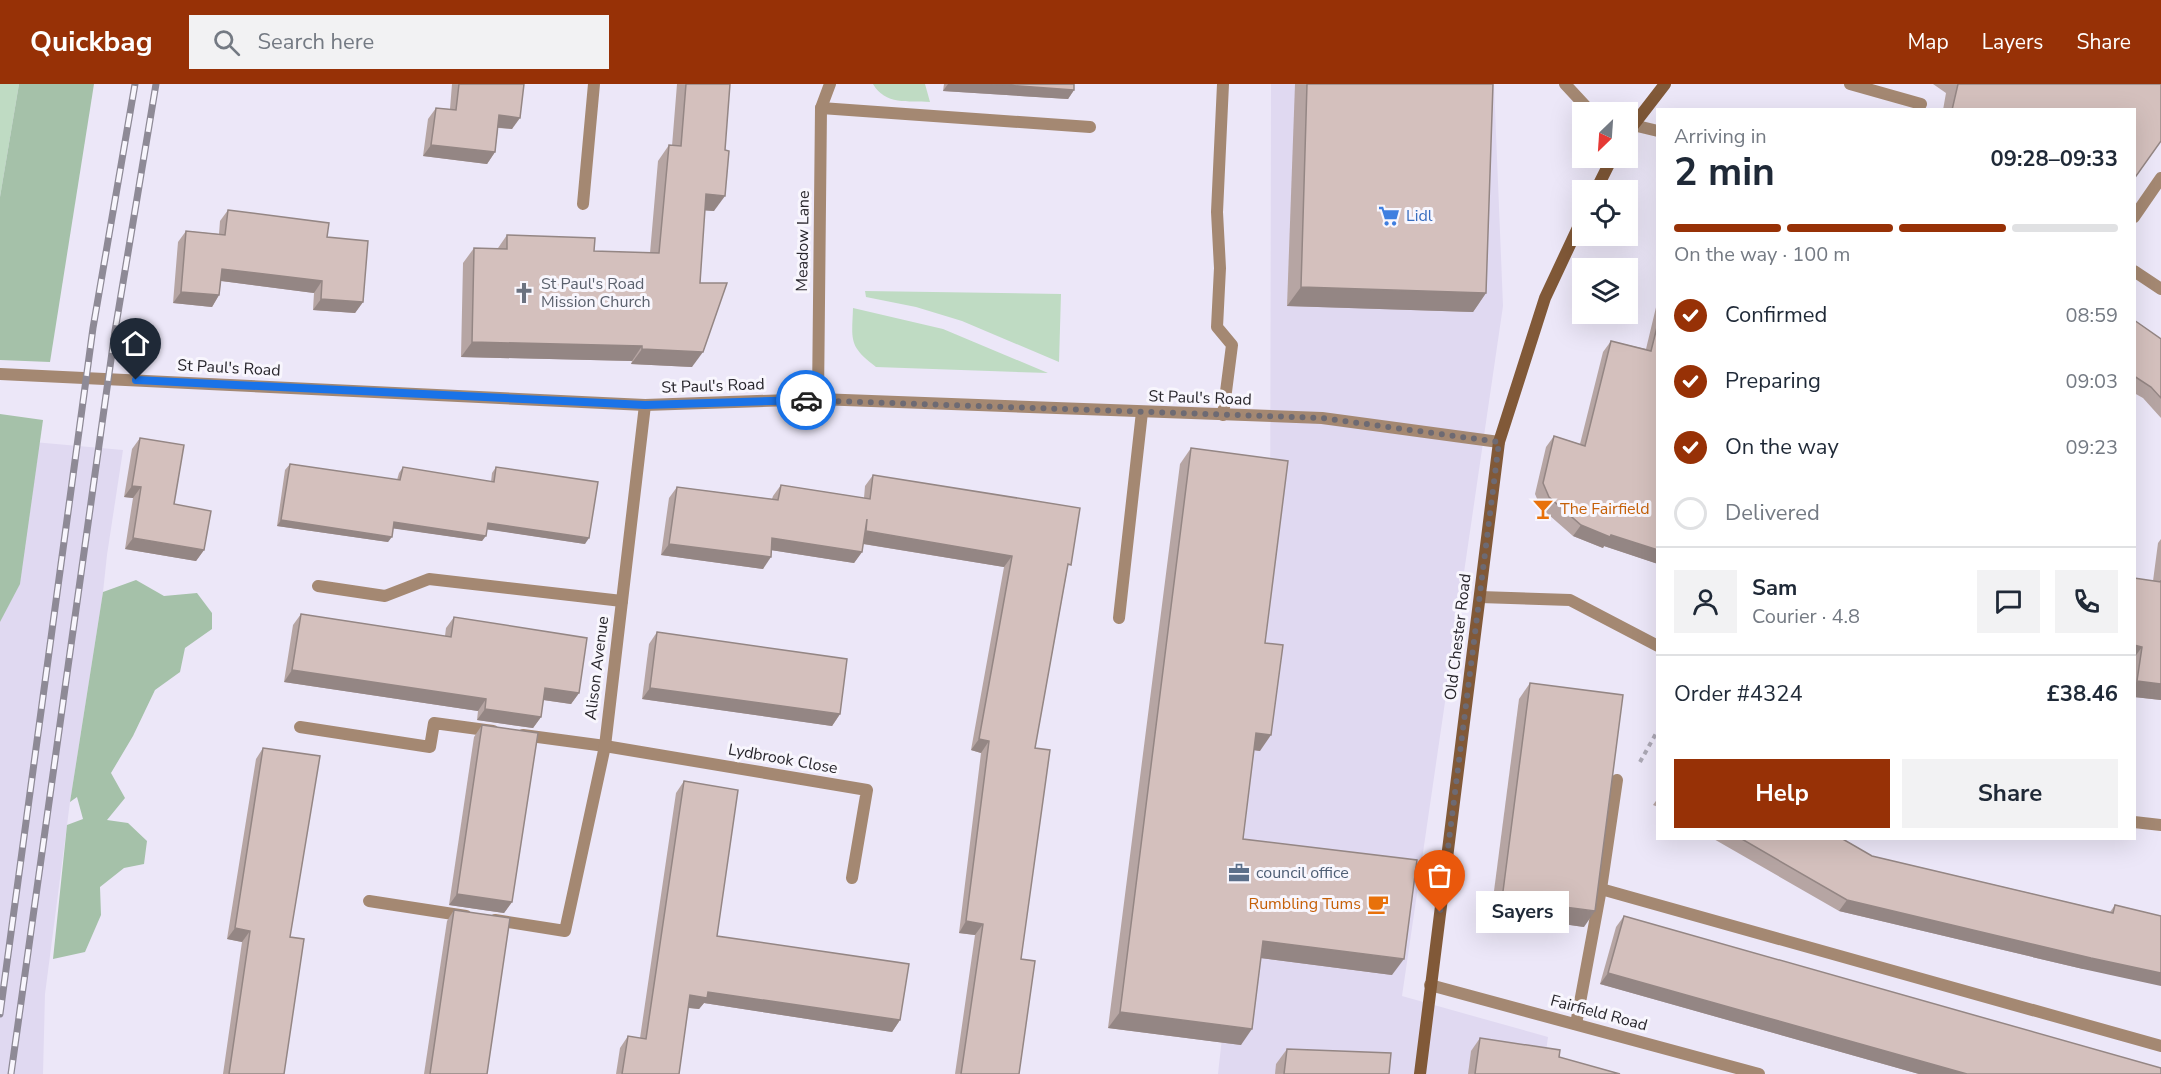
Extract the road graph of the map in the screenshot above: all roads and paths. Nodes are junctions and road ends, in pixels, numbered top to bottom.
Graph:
1 (594, 84) edge
2 (830, 84) edge
3 (1223, 84) edge
4 (1565, 84) edge
5 (1665, 84) edge
6 (1850, 84) edge
7 (1582, 102) edge
8 (1921, 104) dead end
9 (821, 108) junction
10 (1638, 119) edge
11 (1090, 127) dead end
12 (1638, 130) edge
13 (1656, 131) edge
14 (2161, 178) edge
15 (584, 204) dead end
16 (2136, 214) edge
17 (1572, 240) edge
18 (2136, 272) edge
19 (2161, 289) edge
20 (0, 374) edge
21 (818, 399) junction
22 (645, 405) junction
23 (1142, 412) junction
24 (1223, 415) junction
25 (1499, 442) junction
26 (318, 586) dead end
27 (1480, 597) junction
28 (622, 601) junction
29 (1119, 618) dead end
30 (1656, 645) edge
31 (300, 727) dead end
32 (605, 746) junction
33 (1617, 780) edge
34 (2136, 822) edge
35 (2161, 825) edge
36 (852, 878) dead end
37 (1601, 889) junction
38 (369, 901) dead end
39 (1430, 984) junction
40 (1576, 1024) junction
41 (2161, 1046) edge
42 (1420, 1074) edge
43 (1759, 1074) edge

1 - 15 street
2 - 9 street, Meadow Lane
3 - 24 street
4 - 7 street
5 - 10 main road
6 - 8 street
9 - 11 street
9 - 21 street, Meadow Lane
12 - 13 street
14 - 16 street
17 - 25 main road, Old Chester Road
18 - 19 street
20 - 22 street, St Paul's Road
21 - 22 street, St Paul's Road
21 - 23 street, St Paul's Road
22 - 28 street, Alison Avenue
23 - 24 street, St Paul's Road
23 - 29 street
24 - 25 street, St Paul's Road
25 - 27 main road, Old Chester Road
26 - 28 street
27 - 30 street
27 - 39 main road, Old Chester Road
28 - 32 street, Alison Avenue
31 - 32 street
32 - 36 street, Lydbrook Close
32 - 38 street, Alison Avenue
33 - 37 street
34 - 35 street
37 - 40 street
37 - 41 street
39 - 40 street, Fairfield Road
39 - 42 main road, Old Chester Road
40 - 43 street, Fairfield Road

